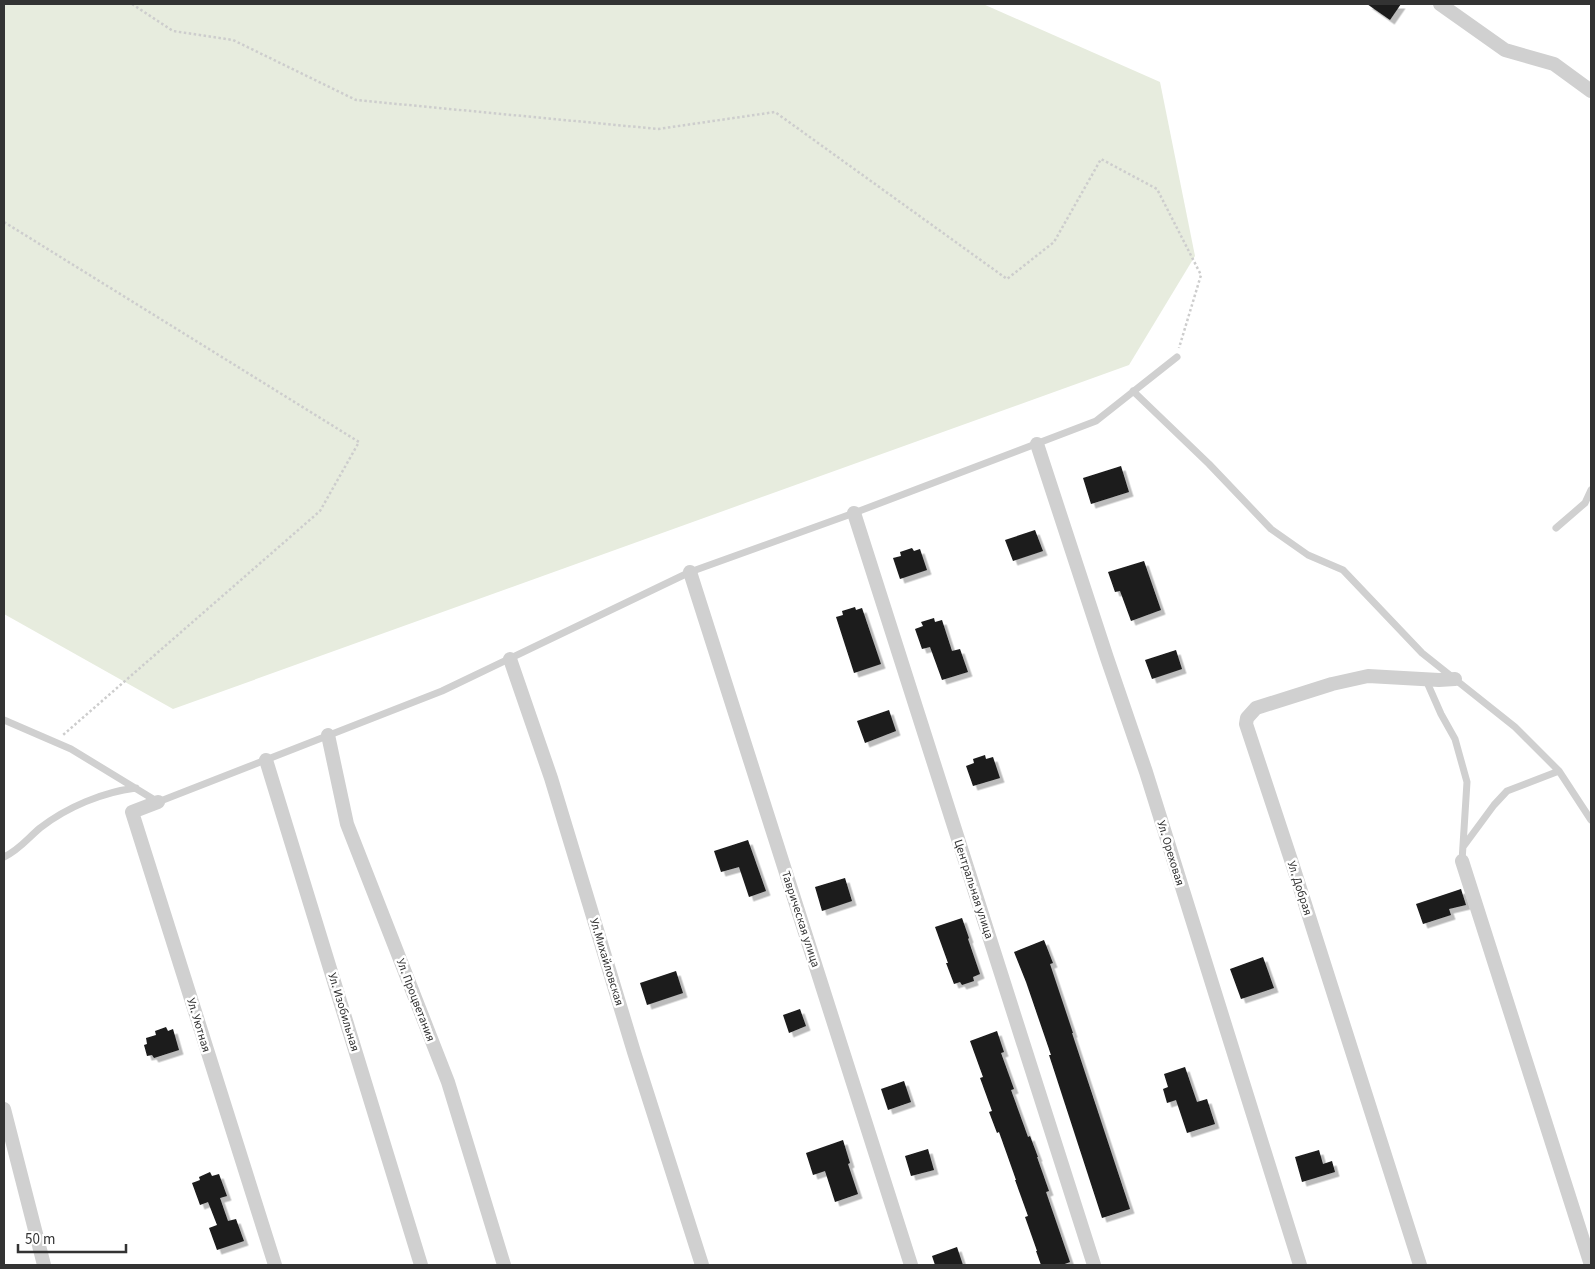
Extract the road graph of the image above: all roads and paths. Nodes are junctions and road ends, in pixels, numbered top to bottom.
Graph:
1 (132, 4) edge
2 (1440, 4) edge
3 (1591, 91) edge
4 (4, 222) edge
5 (1177, 357) joint
6 (1133, 392) junction
7 (1037, 444) junction
8 (1591, 490) edge
9 (854, 513) junction
10 (1556, 528) dead end
11 (690, 572) junction
12 (510, 658) junction
13 (1426, 679) junction
14 (1455, 679) junction
15 (4, 720) edge
16 (64, 734) dead end
17 (328, 736) junction
18 (266, 760) junction
19 (1559, 771) junction
20 (136, 788) junction
21 (158, 802) junction
22 (1591, 820) edge
23 (1463, 854) junction
24 (4, 856) edge
25 (4, 1109) edge
26 (44, 1265) edge
27 (275, 1265) edge
28 (421, 1265) edge
29 (504, 1265) edge
30 (702, 1265) edge
31 (911, 1265) edge
32 (1094, 1265) edge
33 (1300, 1265) edge
34 (1420, 1265) edge
35 (1591, 1265) edge

1 - 5 path
2 - 3 street
4 - 16 path
5 - 6 lane
6 - 7 lane
6 - 14 lane
7 - 9 lane
7 - 33 street, Ул. Ореховая
8 - 10 lane
9 - 11 lane
9 - 32 street, Центральная улица
11 - 12 lane
11 - 31 street, Таврическая улица
12 - 17 lane
12 - 30 street, Ул.Михайловская
13 - 14 street, Ул. Добрая
13 - 23 lane
13 - 34 street, Ул. Добрая
14 - 19 lane
15 - 20 lane
17 - 18 lane
17 - 29 street, Ул. Процветания
18 - 21 lane
18 - 28 street, Ул. Изобильная
19 - 22 lane
19 - 23 lane
20 - 21 lane
20 - 24 lane
21 - 27 street, Ул. Уютная
23 - 35 street
25 - 26 street

